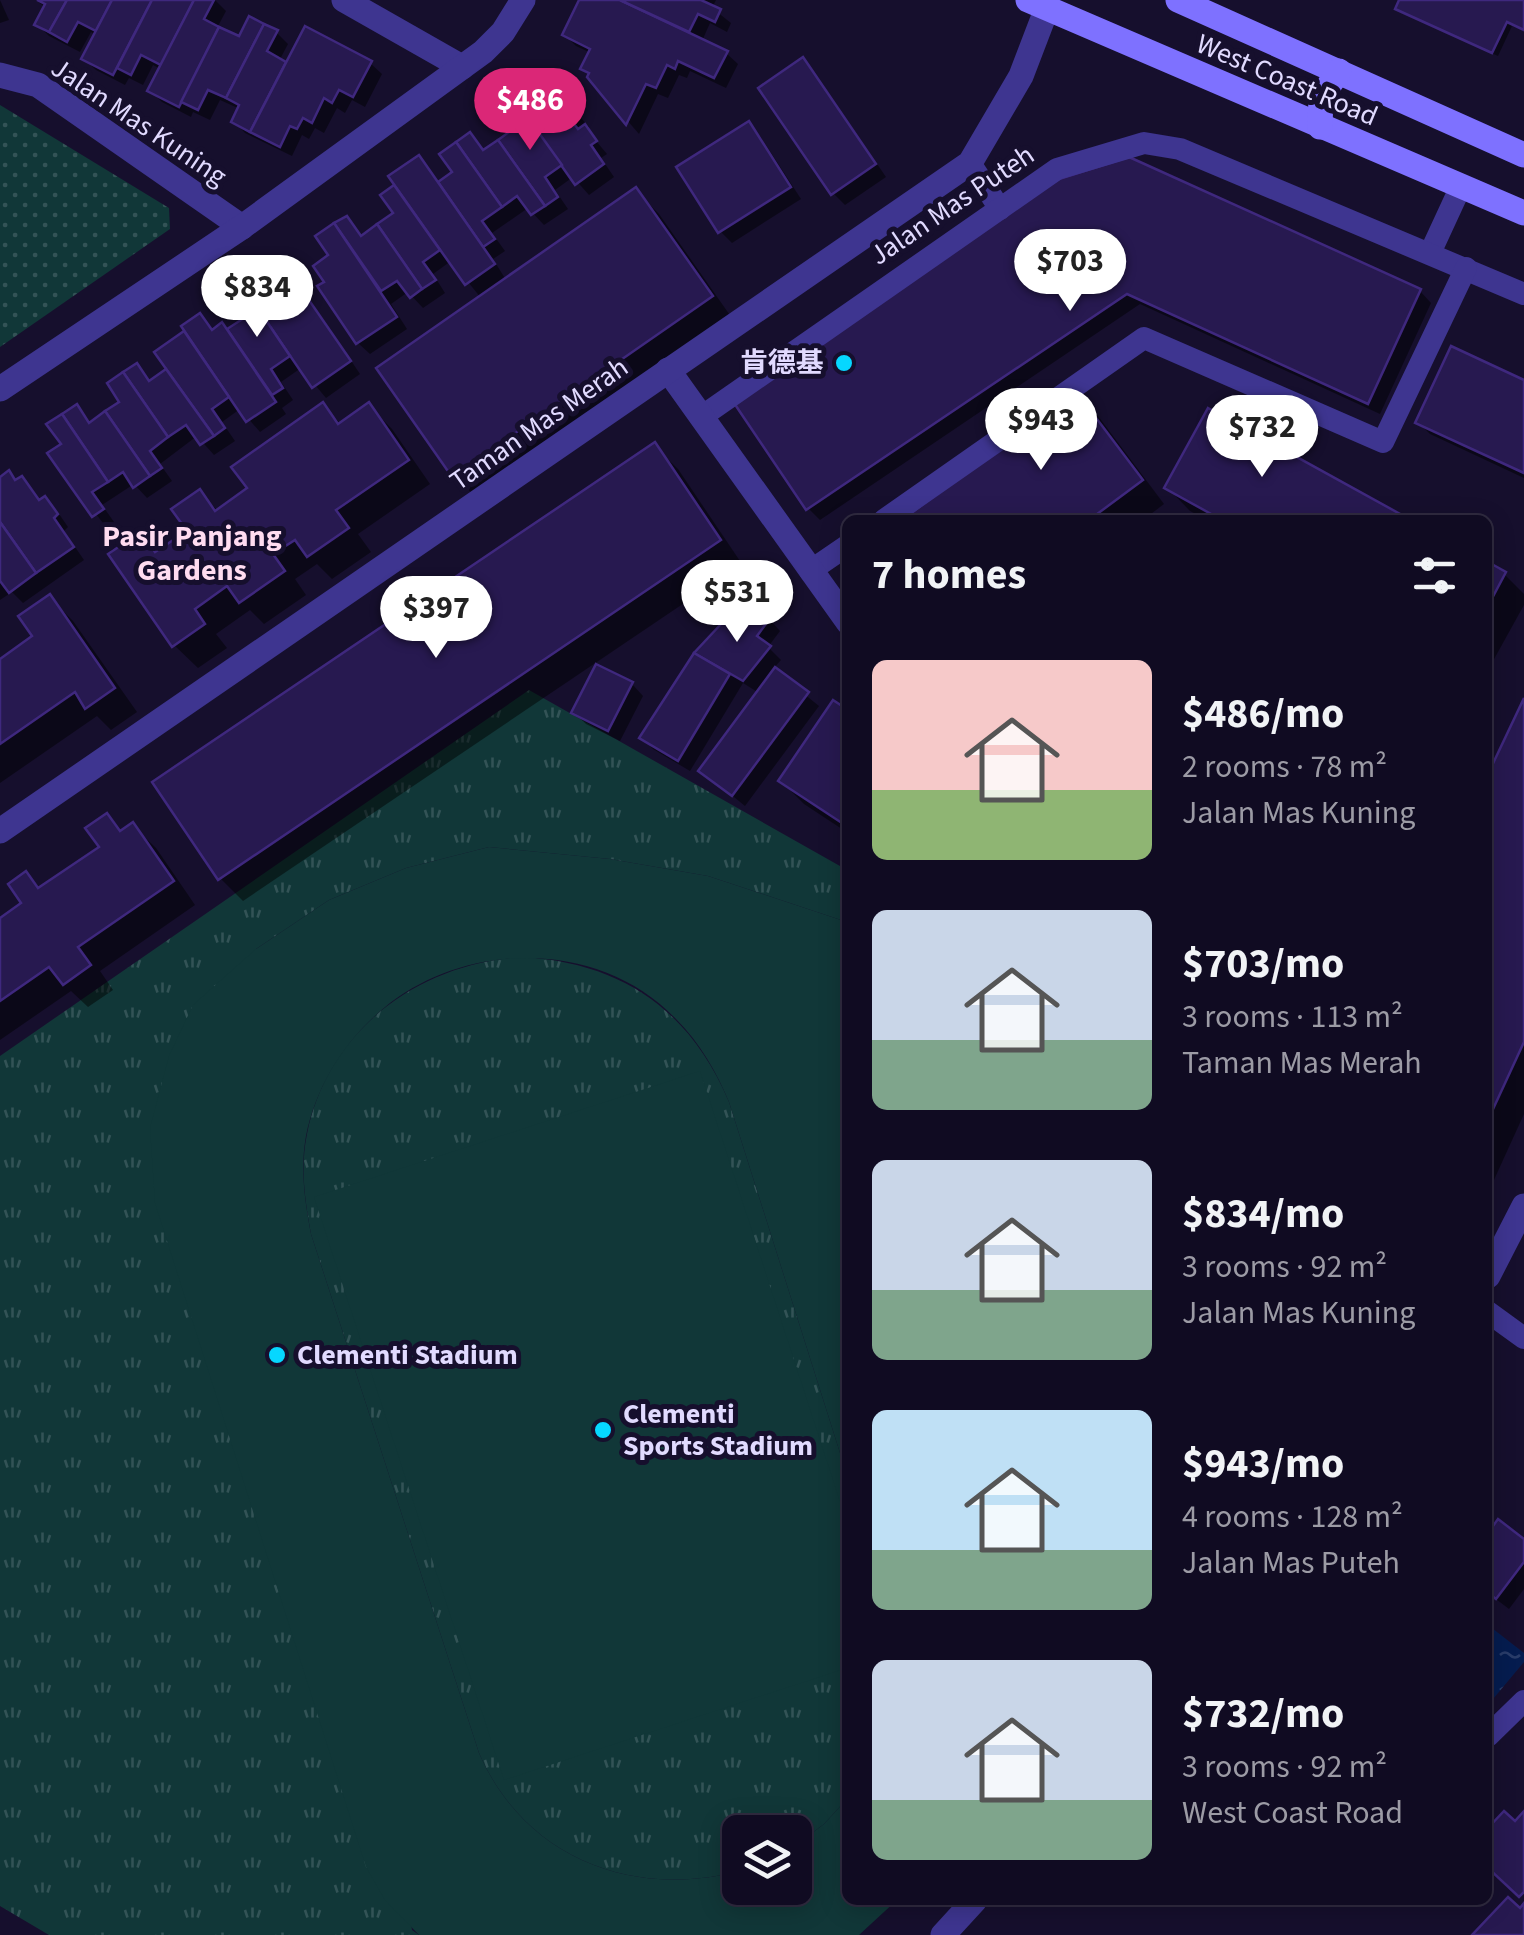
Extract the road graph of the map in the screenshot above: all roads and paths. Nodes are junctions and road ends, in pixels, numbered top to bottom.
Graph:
1 (344, 0) edge
2 (524, 0) edge
3 (1178, 0) edge
4 (1037, 4) edge
5 (462, 67) junction
6 (1339, 71) junction
7 (0, 76) edge
8 (1320, 128) junction
9 (1524, 155) edge
10 (970, 163) junction
11 (1461, 186) junction
12 (1000, 209) junction
13 (1524, 213) edge
14 (242, 227) junction
15 (1430, 253) junction
16 (1466, 268) junction
17 (1524, 294) edge
18 (668, 370) junction
19 (0, 388) edge
20 (701, 417) junction
21 (891, 515) edge
22 (842, 550) edge
23 (810, 571) junction
24 (842, 614) edge
25 (0, 831) edge
26 (1524, 1206) edge
27 (1492, 1268) edge
28 (1492, 1315) edge
29 (1524, 1338) edge
30 (1524, 1701) edge
31 (1492, 1732) edge
32 (970, 1905) edge
33 (943, 1935) edge

1 - 5 street
2 - 5 street
3 - 6 main road, West Coast Road
4 - 8 main road, West Coast Road
4 - 10 street, Taman Mas Merah
5 - 14 street
6 - 8 main road
6 - 9 main road, West Coast Road
7 - 14 street, Jalan Mas Kuning
8 - 11 main road, West Coast Road
10 - 12 lane
10 - 18 street, Taman Mas Merah
11 - 13 main road, West Coast Road
11 - 15 lane
12 - 15 lane, Jalan Mas Puteh
12 - 20 lane, Jalan Mas Puteh
14 - 19 street
15 - 16 lane, Jalan Mas Puteh
16 - 17 lane, Jalan Mas Puteh
16 - 21 lane
18 - 20 street
18 - 25 street, Taman Mas Merah
20 - 23 street
22 - 23 lane
23 - 24 street
26 - 27 street
28 - 29 lane
30 - 31 lane
32 - 33 street

